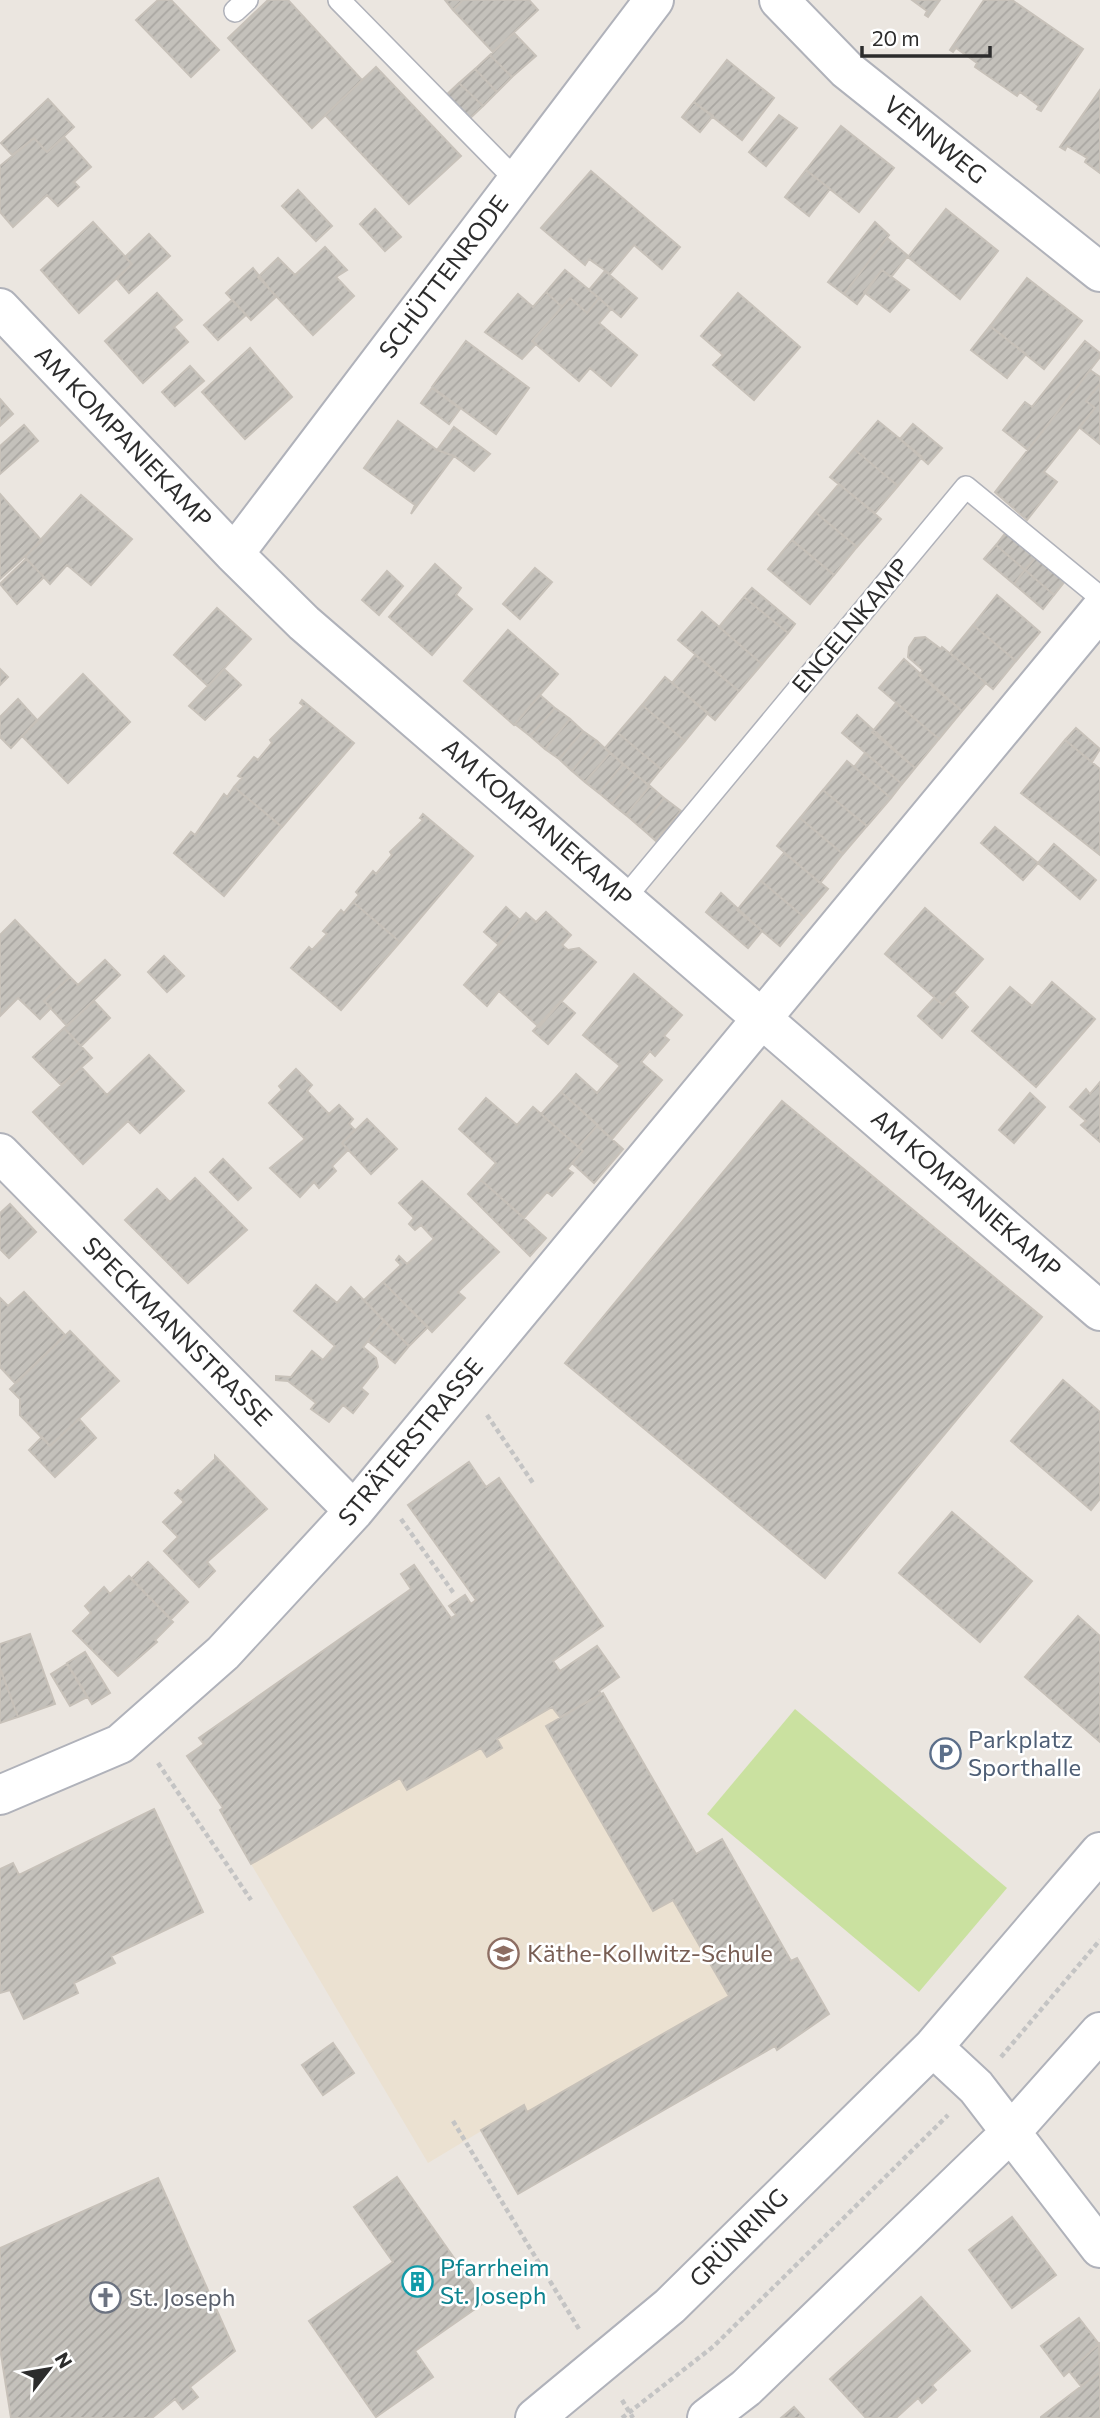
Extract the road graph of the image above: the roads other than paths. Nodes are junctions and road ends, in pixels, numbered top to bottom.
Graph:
1 (339, 0) edge
2 (654, 0) edge
3 (779, 0) edge
4 (517, 181) junction
5 (1100, 272) edge
6 (0, 308) edge
7 (234, 554) junction
8 (1100, 597) edge
9 (1100, 610) edge
10 (624, 899) junction
11 (763, 1018) junction
12 (0, 1153) edge
13 (1100, 1311) edge
14 (365, 1497) junction
15 (0, 1795) edge
16 (1100, 1852) edge
17 (1100, 2032) edge
18 (933, 2047) junction
19 (1012, 2132) junction
20 (1100, 2249) edge
21 (535, 2418) edge
22 (707, 2418) edge

1 - 4 lane
2 - 4 street, SCHÜTTENRODE
3 - 5 street, VENNWEG
4 - 7 street, SCHÜTTENRODE
6 - 7 street, AM KOMPANIEKAMP
7 - 10 street, AM KOMPANIEKAMP
8 - 10 lane, ENGELNKAMP
9 - 11 street
10 - 11 street, AM KOMPANIEKAMP
11 - 13 street, AM KOMPANIEKAMP
11 - 14 street, STRÄTERSTRASSE
12 - 14 street, SPECKMANNSTRASSE
14 - 15 street, STRÄTERSTRASSE
16 - 18 street, GRÜNRING
17 - 19 street
18 - 19 street
18 - 21 street, GRÜNRING
19 - 20 street
19 - 22 street

